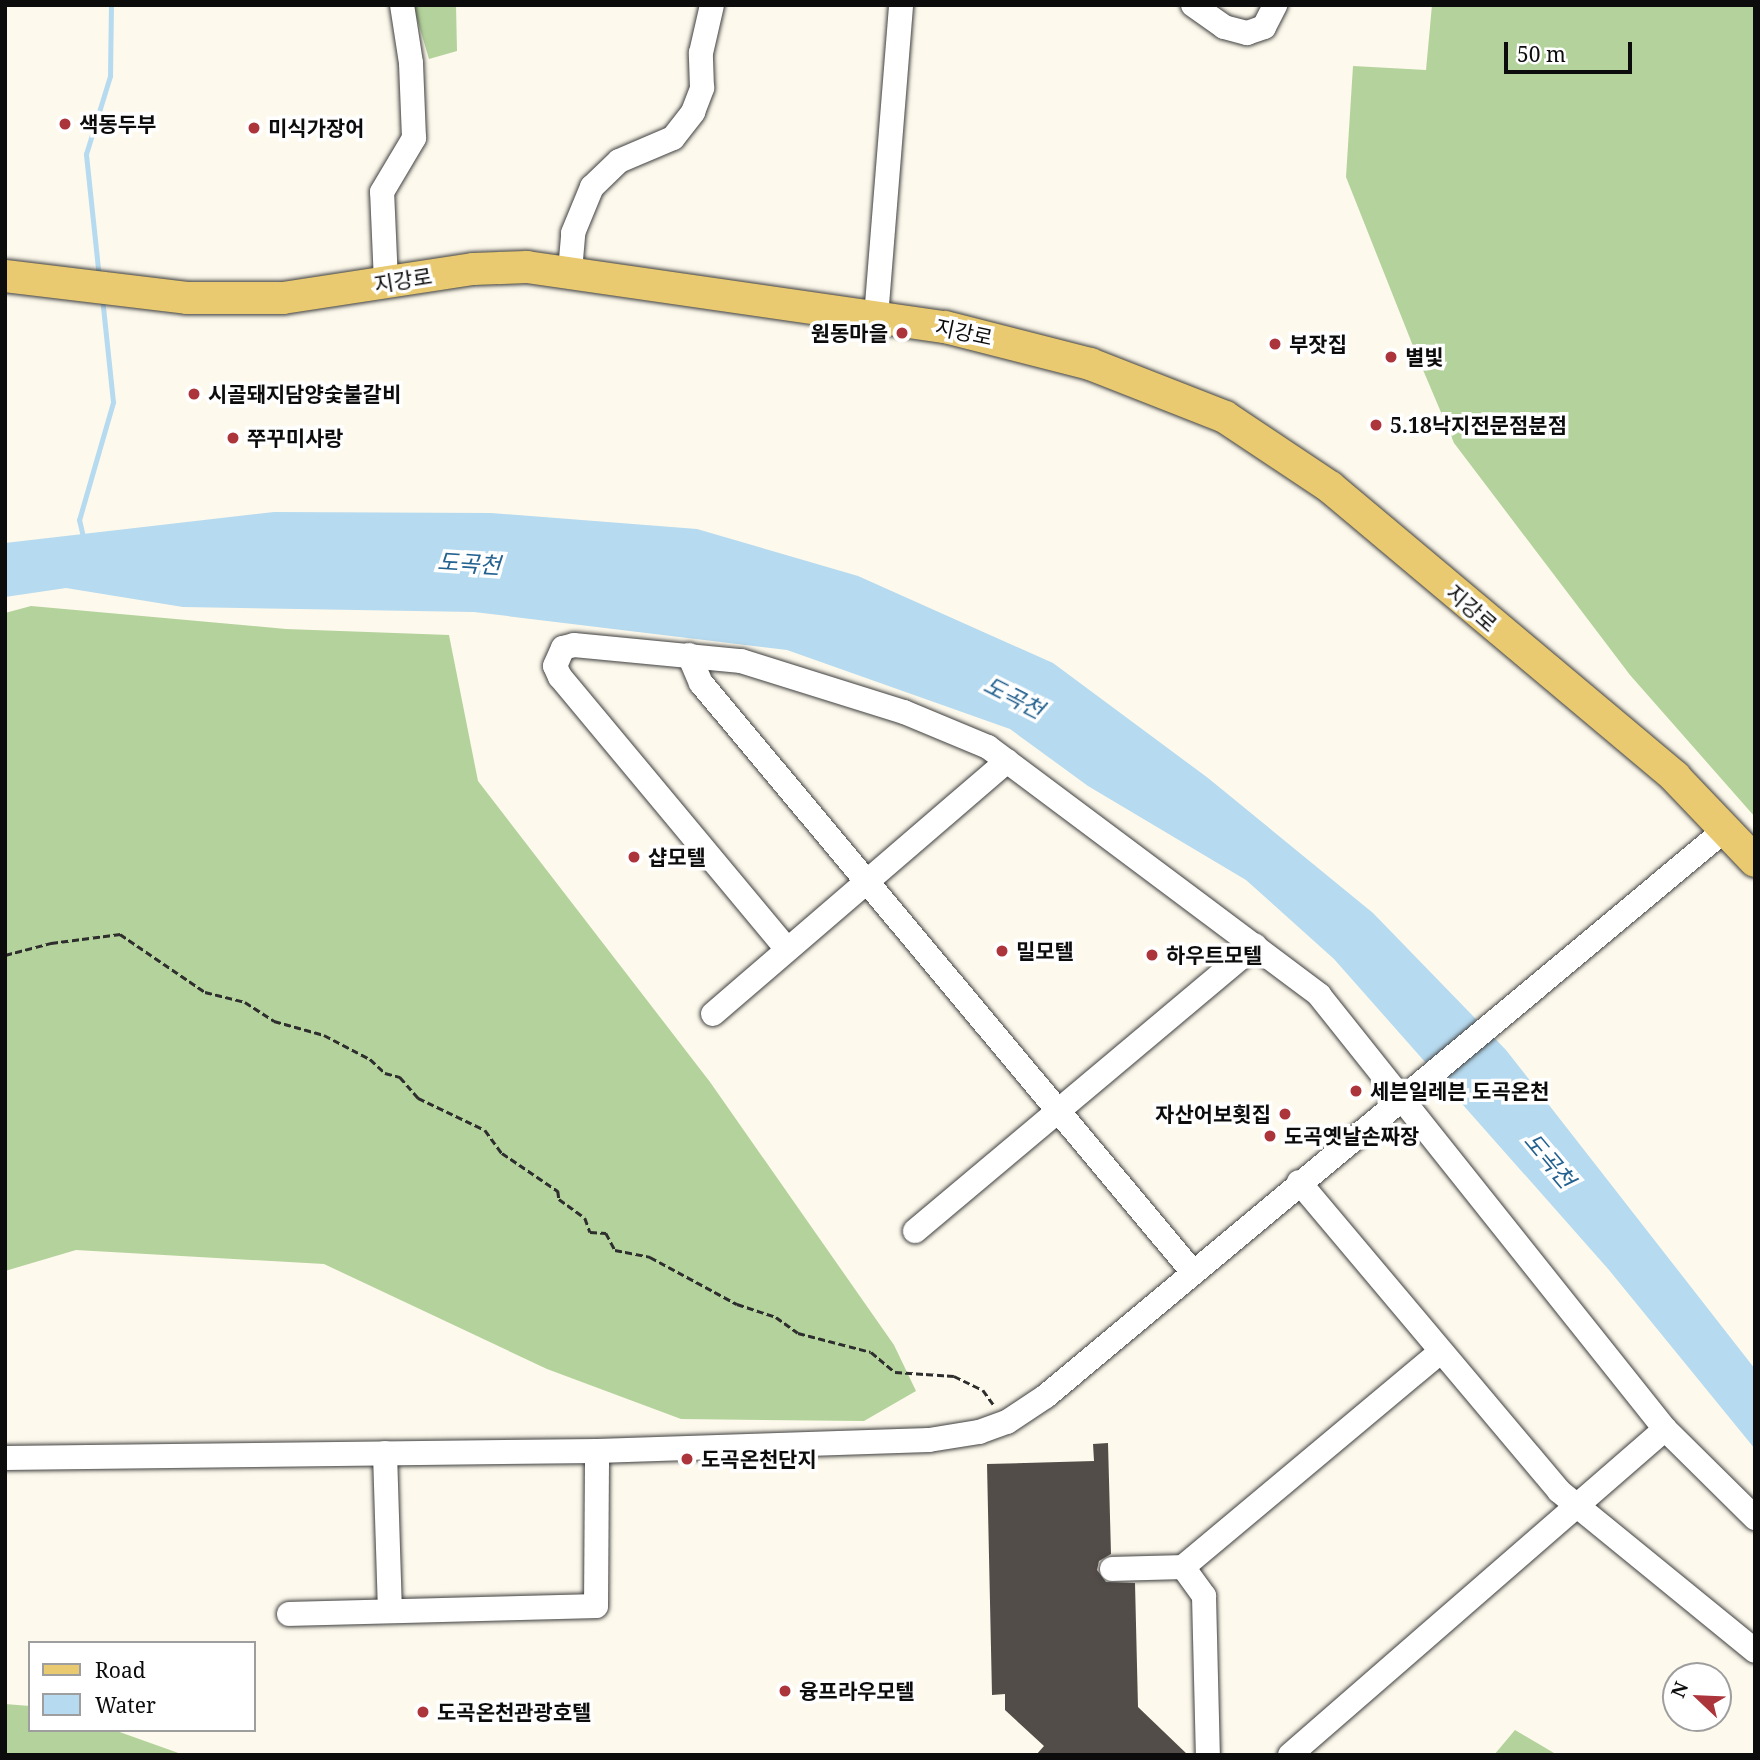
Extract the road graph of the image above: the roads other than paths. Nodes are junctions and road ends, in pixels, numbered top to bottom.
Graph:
1 (402, 5) edge
2 (712, 5) edge
3 (901, 5) edge
4 (1193, 5) edge
5 (1275, 5) edge
6 (570, 271) junction
7 (5, 276) edge
8 (386, 282) junction
9 (876, 317) junction
10 (689, 655) junction
11 (1007, 761) junction
12 (1727, 828) junction
13 (1755, 861) edge
14 (865, 880) junction
15 (1255, 946) junction
16 (786, 948) junction
17 (713, 1014) dead end
18 (1405, 1101) junction
19 (1057, 1111) junction
20 (1299, 1182) junction
21 (915, 1231) dead end
22 (1192, 1271) junction
23 (1441, 1351) junction
24 (1665, 1429) junction
25 (597, 1451) junction
26 (385, 1453) junction
27 (5, 1458) edge
28 (1577, 1507) junction
29 (1755, 1518) edge
30 (1183, 1567) junction
31 (1112, 1569) dead end
32 (390, 1611) junction
33 (289, 1614) dead end
34 (1755, 1651) edge
35 (1208, 1755) edge
36 (1290, 1755) edge

1 - 8 street
2 - 6 street
3 - 9 street
4 - 5 street
6 - 8 main road, 지강로
6 - 9 main road, 지강로
7 - 8 main road, 지강로
9 - 12 main road, 지강로
10 - 11 street
10 - 14 street
10 - 16 street
11 - 14 street
11 - 15 street
12 - 13 main road, 지강로
12 - 18 street
14 - 16 street
14 - 19 street
15 - 18 street
15 - 19 street
16 - 17 street
18 - 20 street
18 - 24 street
19 - 21 street
19 - 22 street
20 - 22 street
20 - 23 street
22 - 25 street
23 - 28 street
23 - 30 street
24 - 28 street
24 - 29 street
25 - 26 street
25 - 32 street
26 - 27 street
26 - 32 street
28 - 34 street
28 - 36 street
30 - 31 street
30 - 35 street
32 - 33 street

